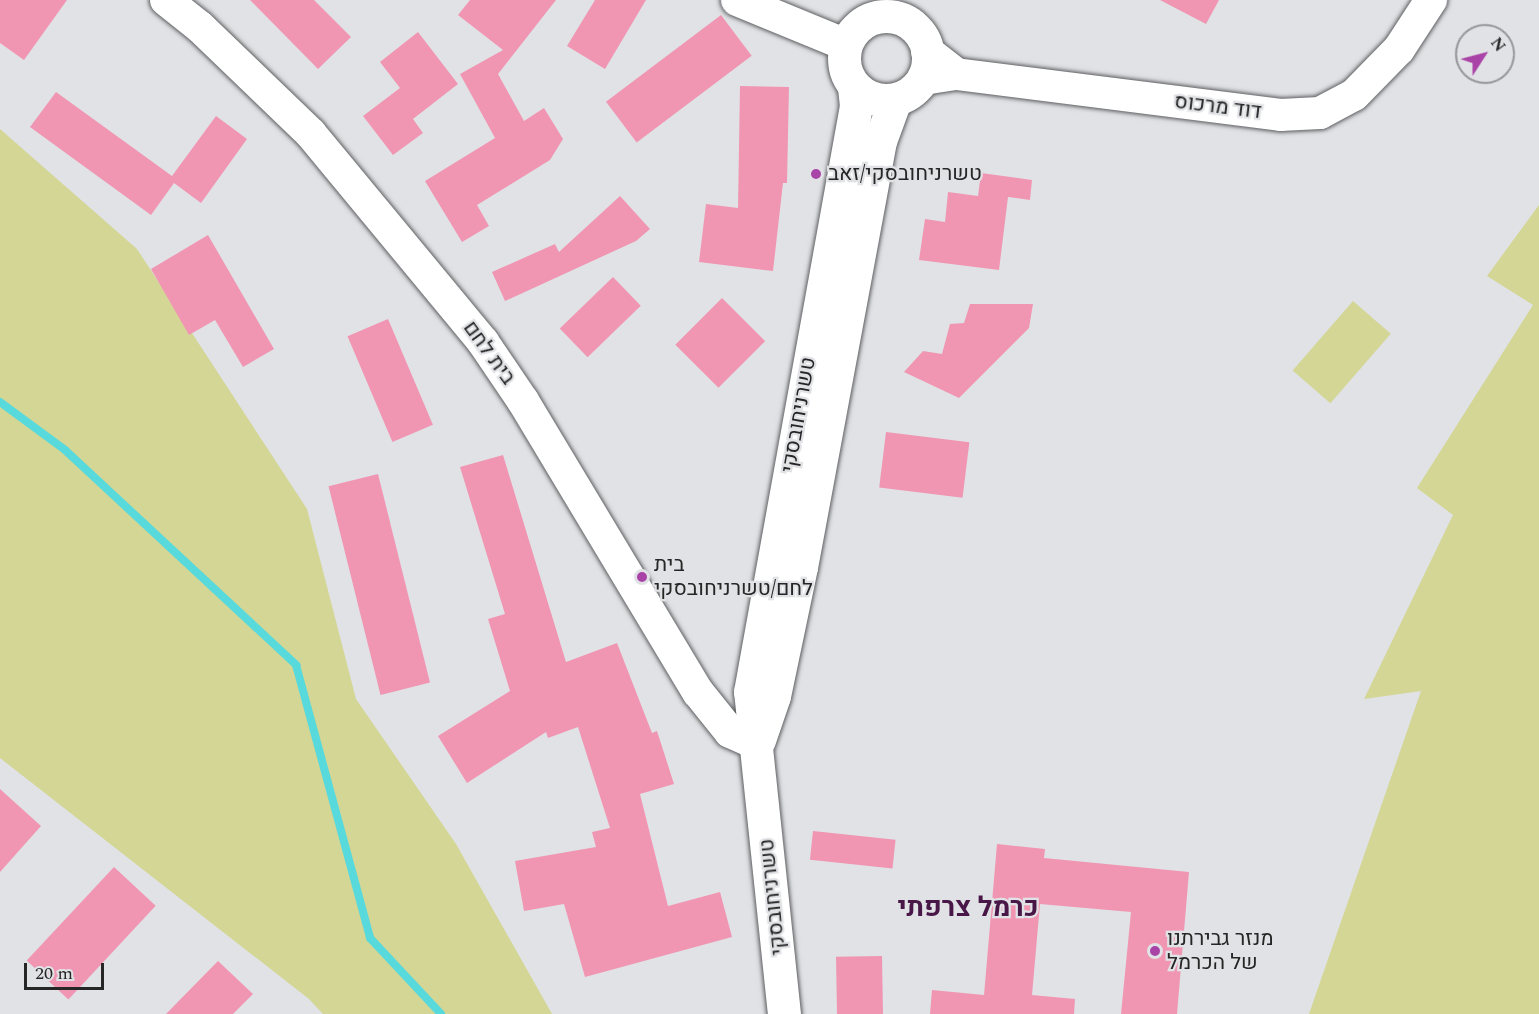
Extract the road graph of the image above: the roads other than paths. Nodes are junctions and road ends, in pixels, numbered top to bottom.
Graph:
1 (166, 0) edge
2 (737, 0) edge
3 (1431, 0) edge
4 (195, 13) edge
5 (856, 24) edge
6 (917, 39) edge
7 (854, 86) junction
8 (895, 100) junction
9 (757, 744) junction
10 (784, 1014) edge

1 - 4 street, בית לחם
2 - 5 street
3 - 6 street, דוד מרכוס
4 - 9 street, בית לחם
5 - 6 street
5 - 7 street
6 - 8 street
7 - 8 street
7 - 9 street, טשרניחובסקי
8 - 9 street, טשרניחובסקי
9 - 10 street, טשרניחובסקי

